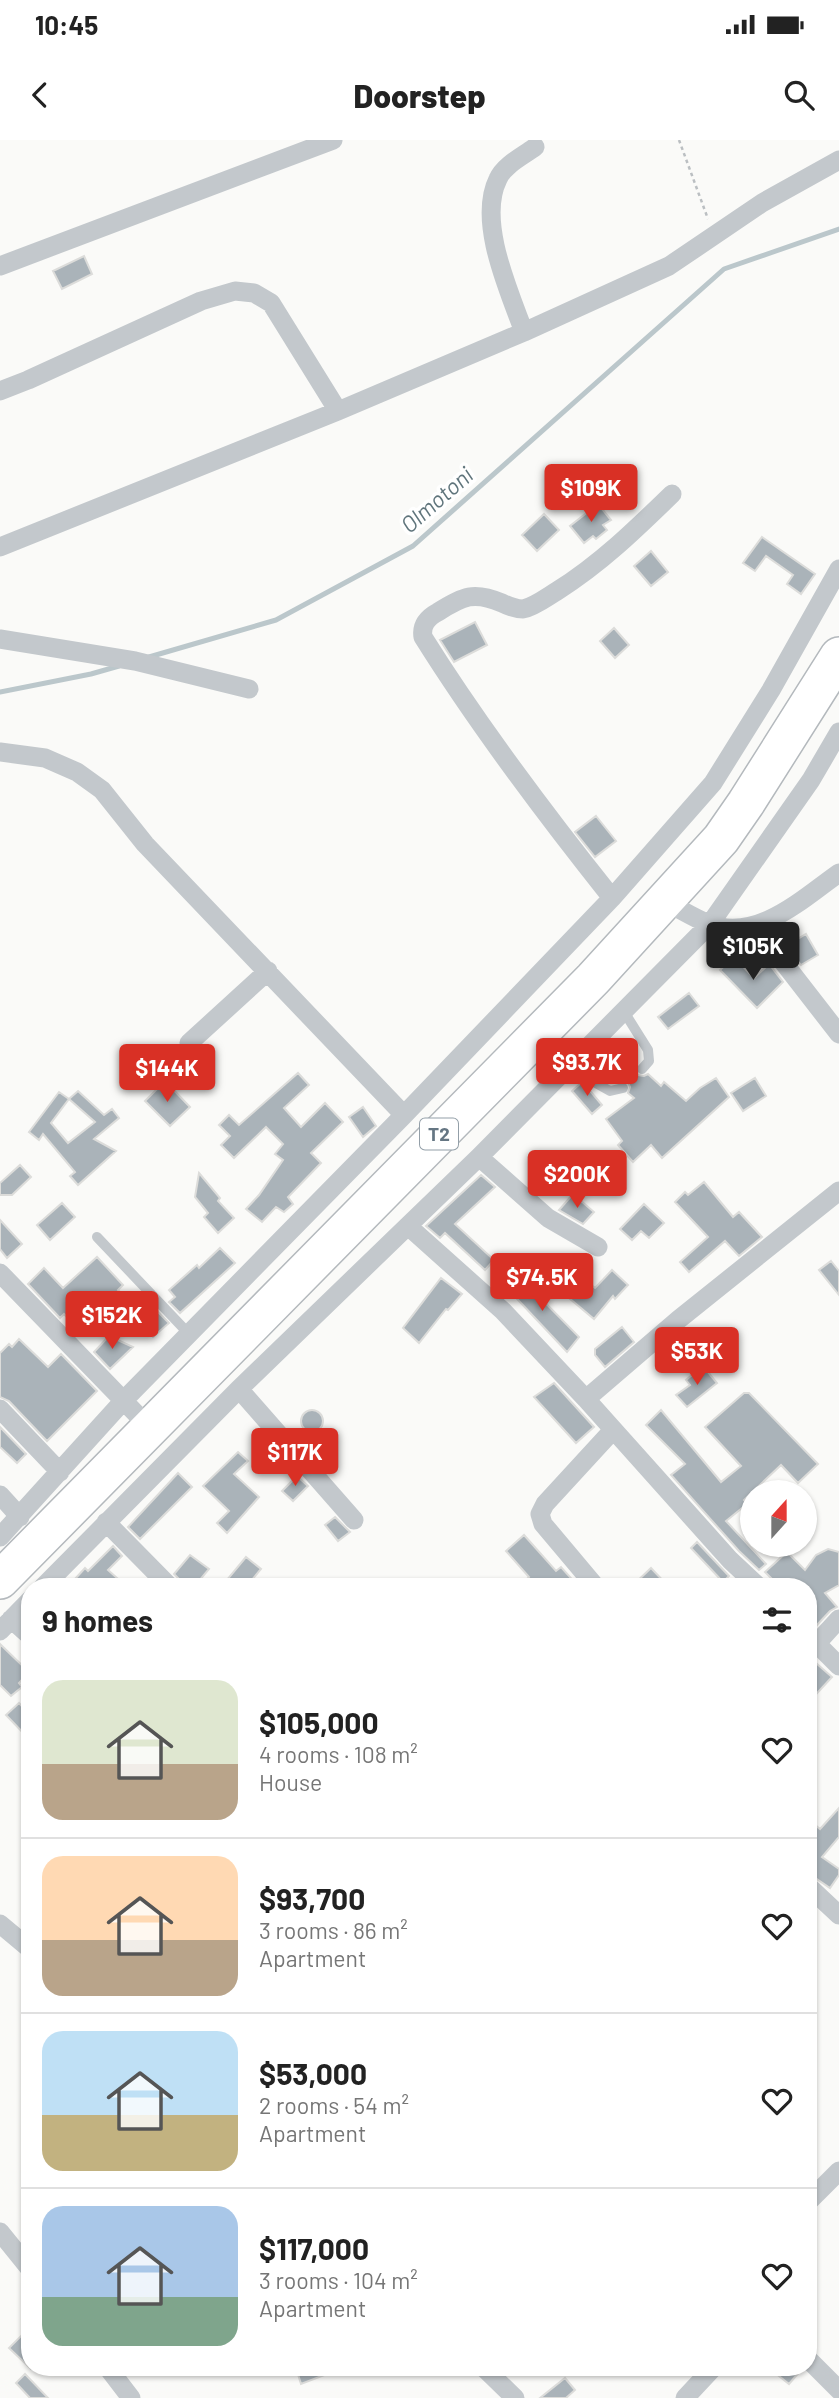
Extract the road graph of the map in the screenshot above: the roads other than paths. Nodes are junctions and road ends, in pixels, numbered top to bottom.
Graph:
1 (333, 140) edge
2 (535, 147) dead end
3 (839, 160) edge
4 (0, 266) edge
5 (524, 332) junction
6 (0, 391) edge
7 (338, 411) junction
8 (671, 494) dead end
9 (0, 547) edge
10 (839, 569) edge
11 (0, 639) edge
12 (839, 656) edge
13 (249, 689) dead end
14 (839, 732) edge
15 (0, 751) edge
16 (730, 793) junction
17 (839, 873) edge
18 (612, 898) junction
19 (666, 902) junction
20 (710, 924) junction
21 (755, 927) junction
22 (268, 971) junction
23 (622, 1010) junction
24 (839, 1034) edge
25 (189, 1043) dead end
26 (567, 1067) junction
27 (642, 1069) dead end
28 (623, 1088) dead end
29 (404, 1115) junction
30 (479, 1157) junction
31 (839, 1191) edge
32 (408, 1226) junction
33 (97, 1237) dead end
34 (598, 1247) dead end
35 (284, 1264) junction
36 (0, 1273) edge
37 (189, 1334) junction
38 (239, 1389) junction
39 (586, 1399) junction
40 (124, 1401) junction
41 (0, 1409) edge
42 (150, 1428) junction
43 (613, 1430) junction
44 (60, 1472) junction
45 (0, 1495) edge
46 (20, 1517) junction
47 (354, 1520) dead end
48 (106, 1522) junction
49 (0, 1537) edge
50 (52, 1578) edge
51 (161, 1578) edge
52 (588, 1578) edge
53 (750, 1578) edge
54 (0, 1580) edge
55 (21, 1609) edge
56 (839, 1619) edge
57 (6, 1625) edge
58 (817, 1636) edge
59 (817, 1643) edge
60 (839, 1666) edge
61 (817, 1894) edge
62 (839, 1915) edge
63 (0, 1924) edge
64 (21, 1942) edge
65 (839, 2171) edge
66 (817, 2193) edge
67 (0, 2232) edge
68 (21, 2258) edge
69 (817, 2368) edge
70 (114, 2376) edge
71 (492, 2376) edge
72 (706, 2376) edge
73 (839, 2390) edge
74 (688, 2397) edge
75 (131, 2398) edge
76 (515, 2398) edge

1 - 4 street
2 - 5 street
3 - 5 street
5 - 7 street
6 - 7 street
7 - 9 street
8 - 18 street
10 - 16 street
11 - 13 street
12 - 16 highway, T2
14 - 20 street
15 - 22 street
16 - 18 street
16 - 19 highway, T2
17 - 21 street
18 - 29 street
19 - 20 street
19 - 35 highway, T2
20 - 21 street
20 - 23 street
21 - 24 street
22 - 25 street
22 - 29 street
23 - 26 street
23 - 27 lane
26 - 28 lane
26 - 30 street
29 - 35 street
30 - 32 street
30 - 34 street
31 - 39 street
32 - 38 street
32 - 39 street
33 - 37 lane
35 - 37 street
35 - 42 highway, T2
36 - 40 street
37 - 40 street
38 - 47 street
38 - 48 street
39 - 43 street
40 - 42 street
40 - 44 street
41 - 44 street
42 - 54 highway, T2
43 - 52 street
43 - 53 street
44 - 46 street
45 - 46 street
46 - 49 street
48 - 50 street
48 - 51 street
55 - 57 street
56 - 58 street
59 - 60 street
61 - 62 street
63 - 64 street
65 - 66 street
67 - 68 street
69 - 73 street
70 - 75 street
71 - 76 street
72 - 74 street

